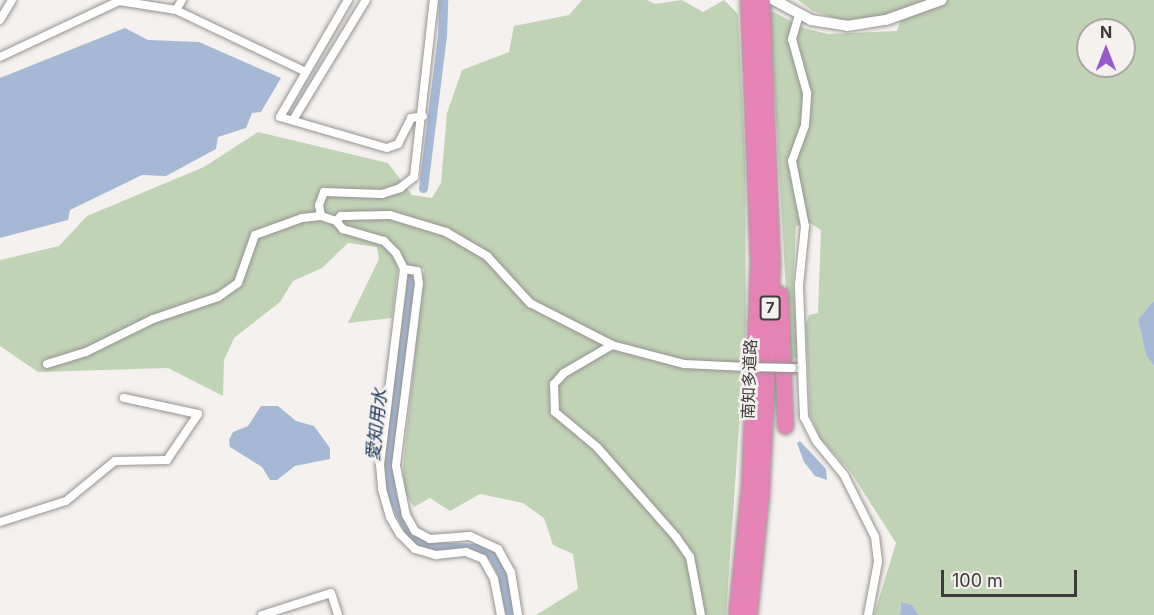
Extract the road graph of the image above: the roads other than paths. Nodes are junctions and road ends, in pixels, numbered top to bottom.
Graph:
1 (12, 0) edge
2 (182, 0) edge
3 (348, 0) edge
4 (366, 0) edge
5 (434, 0) edge
6 (748, 0) edge
7 (762, 0) edge
8 (774, 0) edge
9 (942, 0) edge
10 (176, 10) junction
11 (799, 15) junction
12 (0, 20) edge
13 (0, 57) edge
14 (306, 72) junction
15 (423, 116) junction
16 (293, 120) junction
17 (771, 197) junction
18 (321, 216) junction
19 (336, 220) junction
20 (404, 269) junction
21 (612, 345) junction
22 (47, 364) dead end
23 (802, 368) junction
24 (124, 398) dead end
25 (785, 426) dead end
26 (0, 522) edge
27 (262, 615) edge
28 (338, 615) edge
29 (501, 615) edge
30 (518, 615) edge
31 (701, 615) edge
32 (736, 615) edge
33 (749, 615) edge
34 (868, 615) edge

1 - 12 street
2 - 10 street
3 - 14 street
4 - 16 street
5 - 15 street
6 - 32 highway, 南知多道路 / 7
7 - 17 highway, 南知多道路 / 7
8 - 11 street
9 - 11 street
10 - 13 street
10 - 14 street
11 - 23 street
14 - 16 street
15 - 16 street
15 - 18 street
17 - 25 highway
17 - 33 highway, 南知多道路 / 7
18 - 19 street
18 - 22 street
19 - 20 street
19 - 21 street
20 - 29 street
20 - 30 street
21 - 23 street, bridge
21 - 31 street
23 - 34 street
24 - 26 street
27 - 28 street

